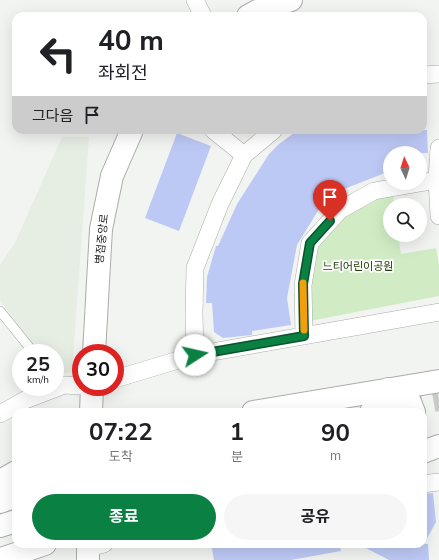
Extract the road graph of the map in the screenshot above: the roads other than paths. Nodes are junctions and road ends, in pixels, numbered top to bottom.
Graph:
1 (195, 0) edge
2 (291, 0) edge
3 (201, 12) edge
4 (255, 12) edge
5 (439, 74) edge
6 (427, 75) edge
7 (130, 134) edge
8 (218, 134) edge
9 (269, 134) edge
10 (439, 148) edge
11 (244, 155) junction
12 (437, 180) junction
13 (439, 216) edge
14 (0, 311) edge
15 (439, 312) edge
16 (304, 336) junction
17 (27, 344) edge
18 (95, 344) edge
19 (195, 355) junction
20 (124, 376) edge
21 (439, 381) edge
22 (388, 389) junction
23 (34, 396) edge
24 (276, 408) edge
25 (396, 408) edge
26 (398, 408) tunnel mouth
27 (412, 408) edge
28 (0, 414) edge
29 (439, 446) edge
30 (427, 450) edge
31 (12, 474) edge
32 (0, 480) edge
33 (439, 482) edge
34 (427, 484) edge
35 (12, 498) edge
36 (0, 502) edge
37 (12, 522) edge
38 (0, 526) edge
39 (33, 548) edge
40 (0, 559) edge

1 - 3 street
2 - 4 main road
5 - 6 street
7 - 18 main road, 병점중앙로
8 - 11 street
9 - 11 street
10 - 12 street
11 - 19 street
12 - 13 street
12 - 16 street
14 - 17 lane
15 - 16 street
16 - 19 street
19 - 20 street
21 - 22 main road
22 - 24 main road
22 - 27 main road
23 - 28 street
25 - 26 main road
29 - 30 main road
31 - 32 main road
33 - 34 street
35 - 36 main road
37 - 38 main road
39 - 40 main road

